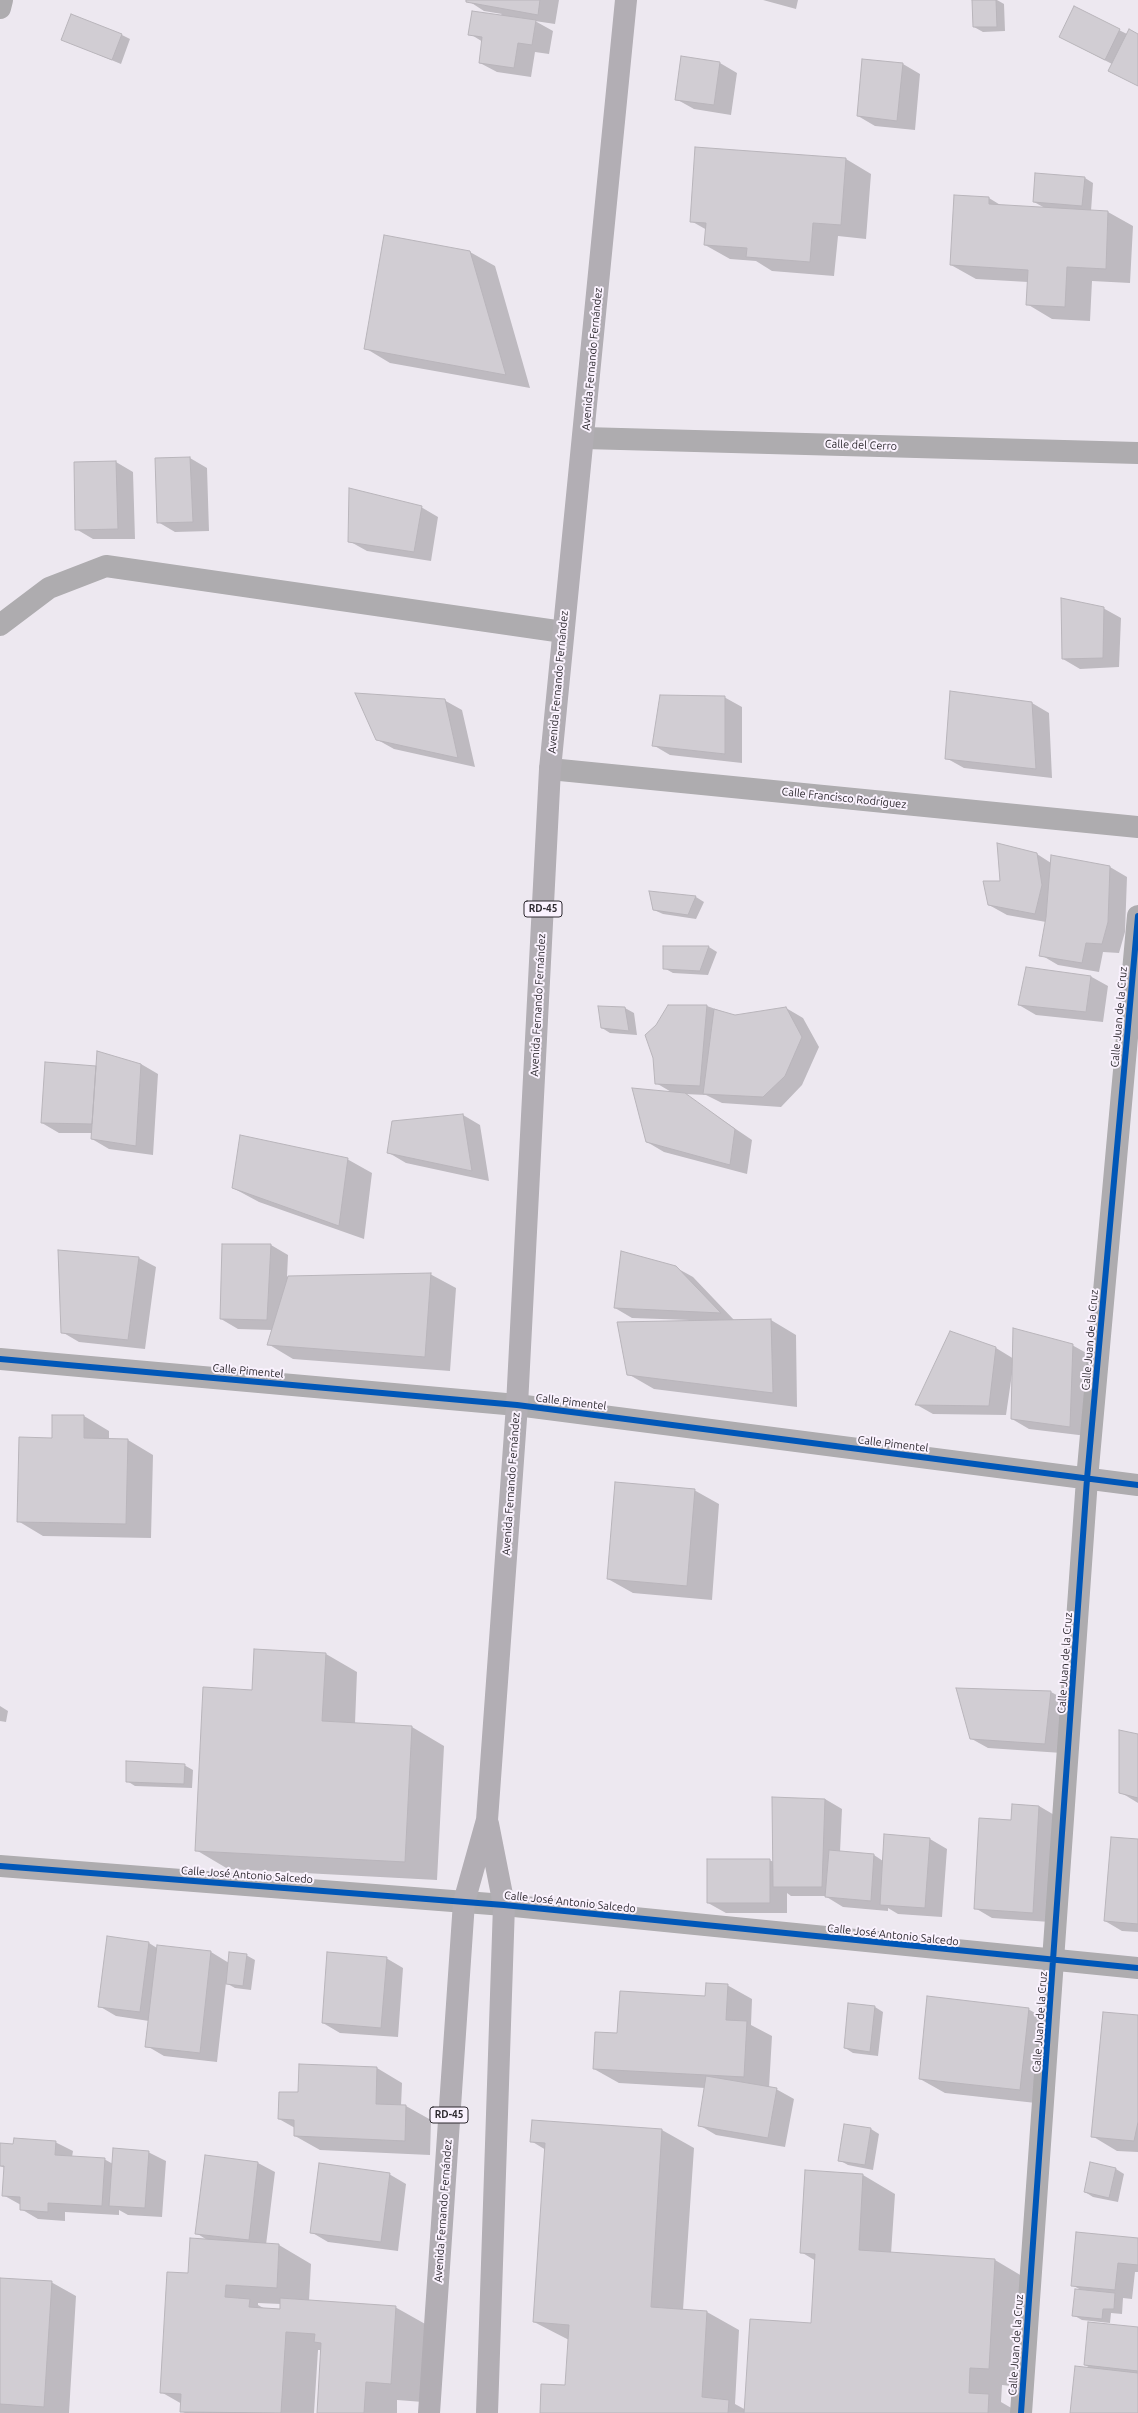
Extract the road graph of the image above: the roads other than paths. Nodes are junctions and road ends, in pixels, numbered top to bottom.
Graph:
1 (2, 0) edge
2 (626, 0) edge
3 (0, 8) edge
4 (584, 438) junction
5 (1138, 453) edge
6 (0, 625) edge
7 (562, 632) junction
8 (550, 770) junction
9 (1138, 827) edge
10 (1138, 916) edge
11 (0, 1359) edge
12 (516, 1406) junction
13 (1087, 1479) junction
14 (1138, 1485) edge
15 (487, 1820) junction
16 (0, 1866) edge
17 (464, 1902) junction
18 (504, 1905) junction
19 (1055, 1961) junction
20 (1138, 1968) edge
21 (429, 2413) edge
22 (487, 2413) edge
23 (1021, 2413) edge

1 - 3 street
2 - 4 main road, Avenida Fernando Fernández / RD-45
4 - 5 street, Calle del Cerro
4 - 7 main road, Avenida Fernando Fernández / RD-45
6 - 7 street
7 - 8 main road, Avenida Fernando Fernández / RD-45
8 - 9 street, Calle Francisco Rodríguez
8 - 12 main road, Avenida Fernando Fernández / RD-45
10 - 13 street, Calle Juan de la Cruz
11 - 12 street, Calle Pimentel
12 - 13 street, Calle Pimentel
12 - 15 main road, Avenida Fernando Fernández / RD-45
13 - 14 street, Calle Pimentel
13 - 19 street, Calle Juan de la Cruz
15 - 17 main road, Avenida Fernando Fernández / RD-45
15 - 18 main road, Avenida Fernando Fernández / RD-45
16 - 17 street, Calle José Antonio Salcedo
17 - 18 street, Calle José Antonio Salcedo
17 - 21 main road, Avenida Fernando Fernández / RD-45
18 - 19 street, Calle José Antonio Salcedo
18 - 22 main road, Avenida Fernando Fernández / RD-45
19 - 20 street, Calle José Antonio Salcedo
19 - 23 street, Calle Juan de la Cruz

